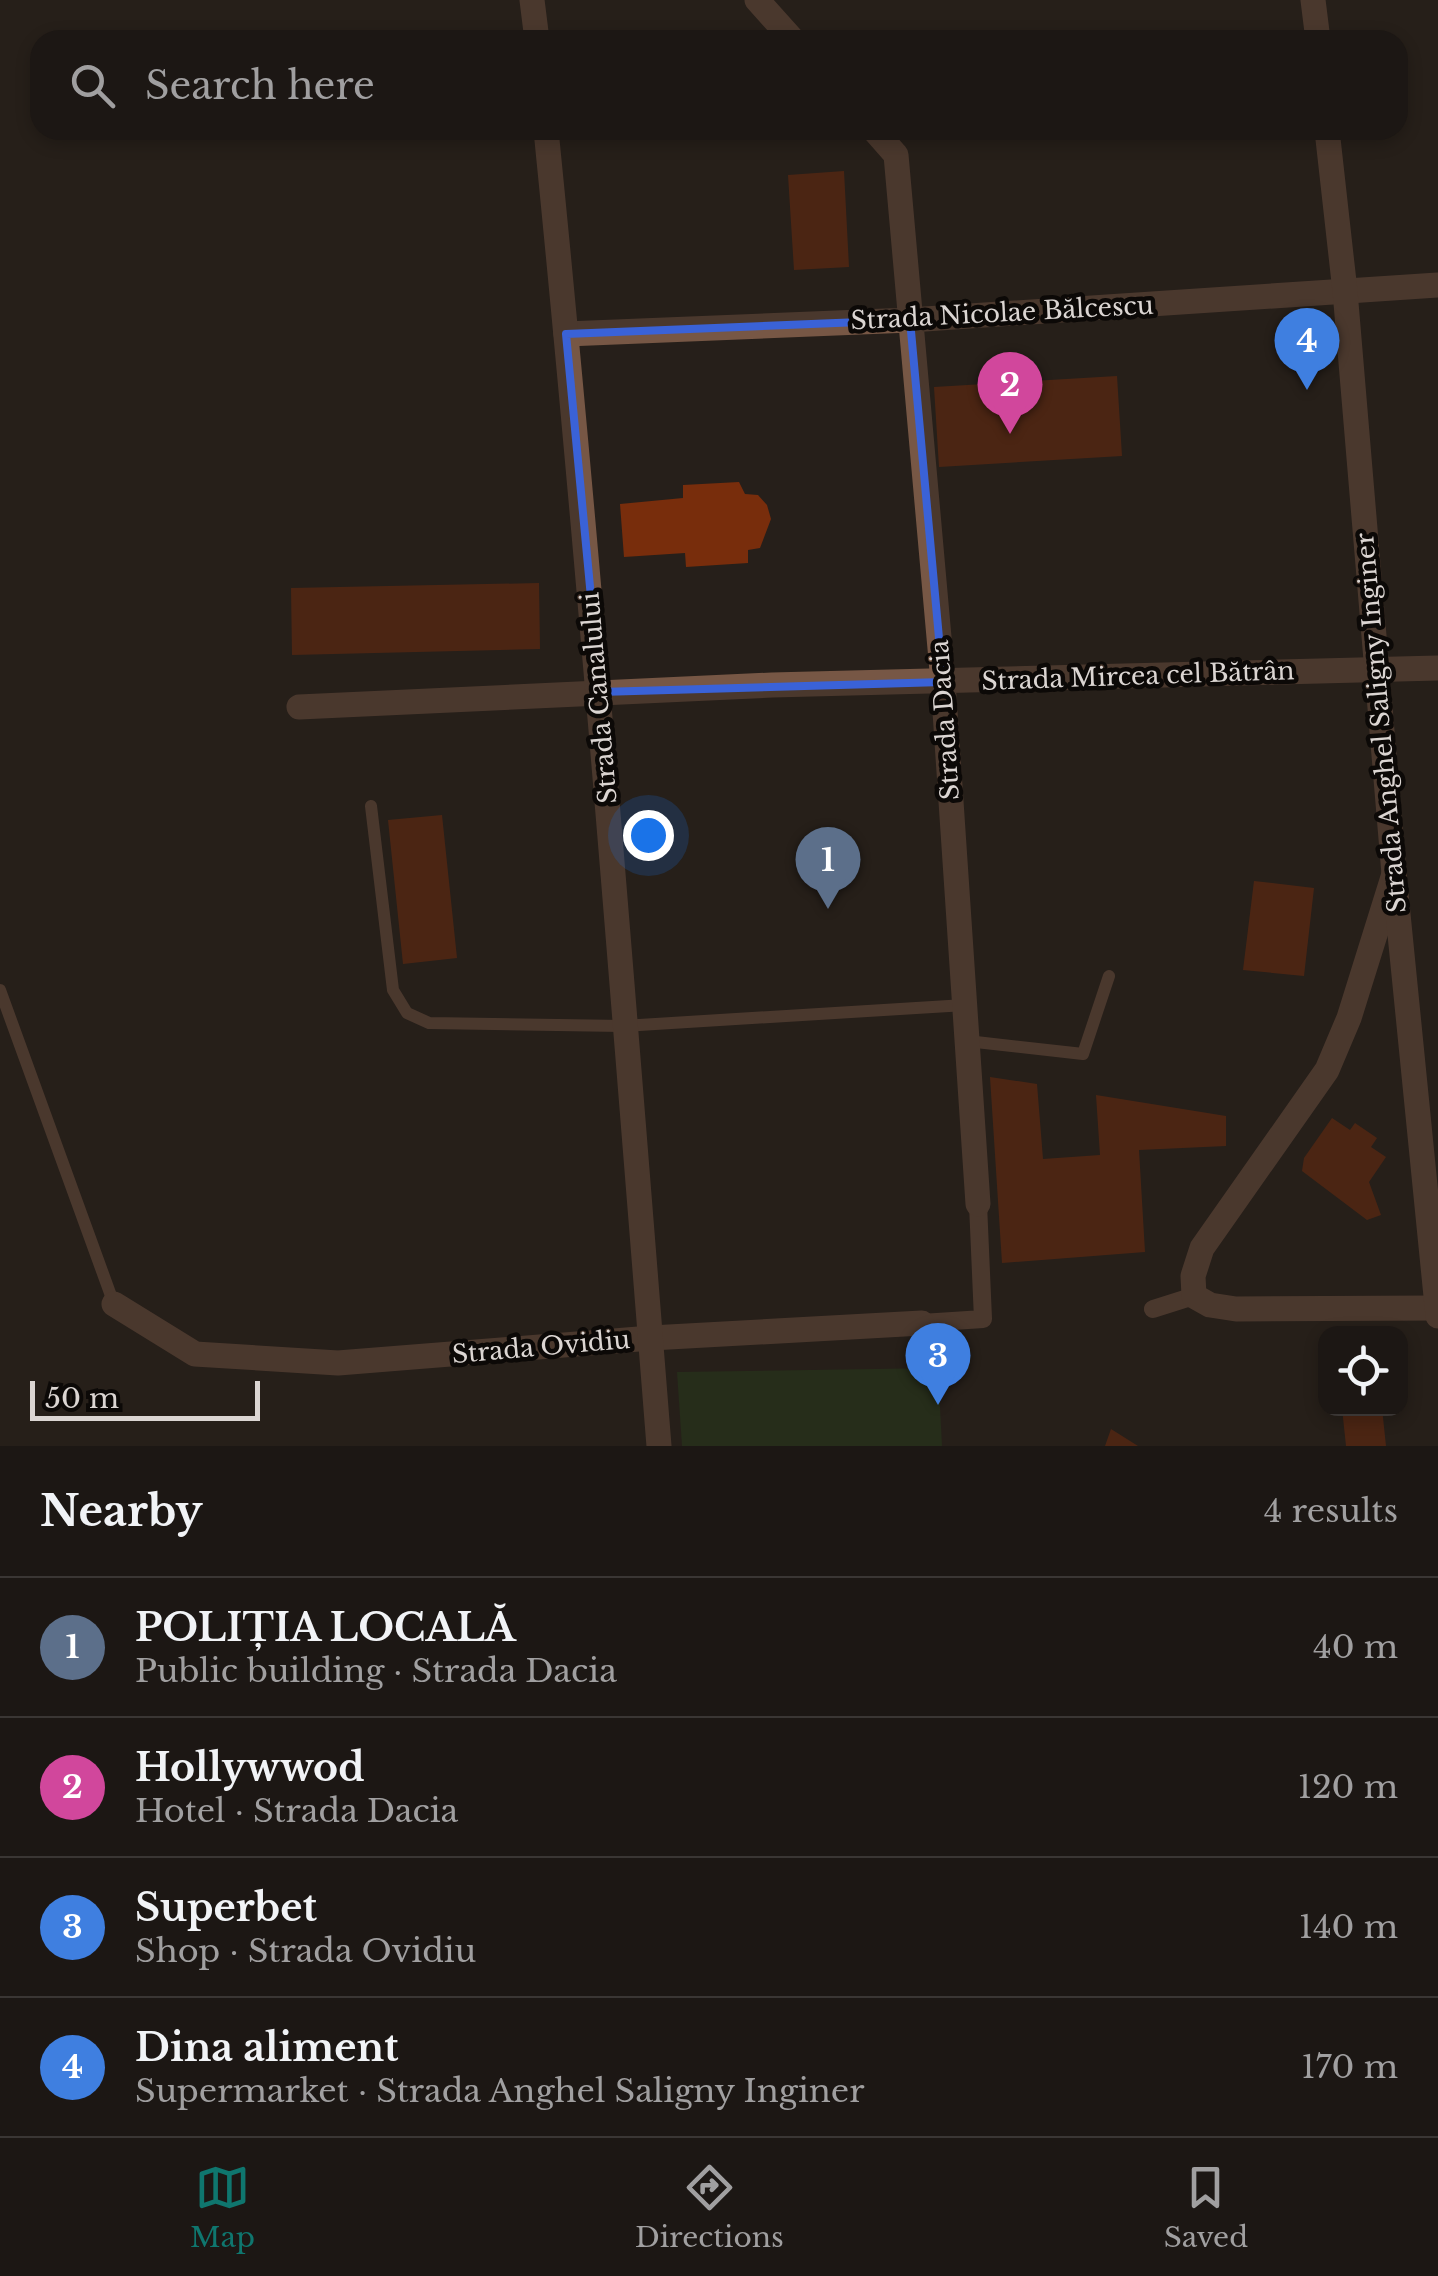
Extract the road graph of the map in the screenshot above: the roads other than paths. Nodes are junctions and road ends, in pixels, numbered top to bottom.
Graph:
1 (532, 0) edge
2 (758, 0) edge
3 (1313, 0) edge
4 (535, 30) edge
5 (784, 30) edge
6 (1317, 30) edge
7 (547, 140) edge
8 (883, 140) edge
9 (1329, 140) edge
10 (1438, 286) edge
11 (1345, 291) junction
12 (910, 320) junction
13 (566, 334) junction
14 (1438, 668) edge
15 (1376, 670) junction
16 (943, 682) junction
17 (600, 692) junction
18 (299, 707) dead end
19 (371, 806) dead end
20 (1394, 874) junction
21 (1109, 976) dead end
22 (0, 990) edge
23 (964, 1005) junction
24 (623, 1026) junction
25 (967, 1041) junction
26 (978, 1204) joint
27 (1194, 1296) junction
28 (114, 1304) joint
29 (1154, 1309) dead end
30 (1438, 1311) edge
31 (983, 1319) joint
32 (922, 1323) joint
33 (650, 1338) junction
34 (659, 1446) edge

1 - 4 street
2 - 5 street
3 - 6 street
7 - 13 street, Strada Canalului
8 - 12 street, Strada Dacia
9 - 11 street, Strada Anghel Saligny Inginer
10 - 11 street, Strada Nicolae Bălcescu
11 - 12 street, Strada Nicolae Bălcescu
11 - 15 street, Strada Anghel Saligny Inginer
12 - 13 street, Strada Nicolae Bălcescu
12 - 16 street, Strada Dacia
13 - 17 street, Strada Canalului
14 - 15 street, Strada Mircea cel Bătrân
15 - 16 street, Strada Mircea cel Bătrân
15 - 20 street, Strada Anghel Saligny Inginer
16 - 17 street, Strada Mircea cel Bătrân
16 - 23 street, Strada Dacia
17 - 18 street, Strada Mircea cel Bătrân
17 - 24 street, Strada Canalului
19 - 24 lane
20 - 27 street
20 - 30 street, Strada Anghel Saligny Inginer
21 - 25 lane
22 - 28 lane
23 - 24 lane
23 - 25 street, Strada Dacia
24 - 33 street, Strada Canalului
25 - 26 street, Strada Dacia
26 - 31 street, Strada Dacia
27 - 29 street
27 - 30 street
28 - 33 street, Strada Ovidiu
31 - 32 street, Strada Ovidiu
32 - 33 street, Strada Ovidiu
33 - 34 street, Strada Canalului

